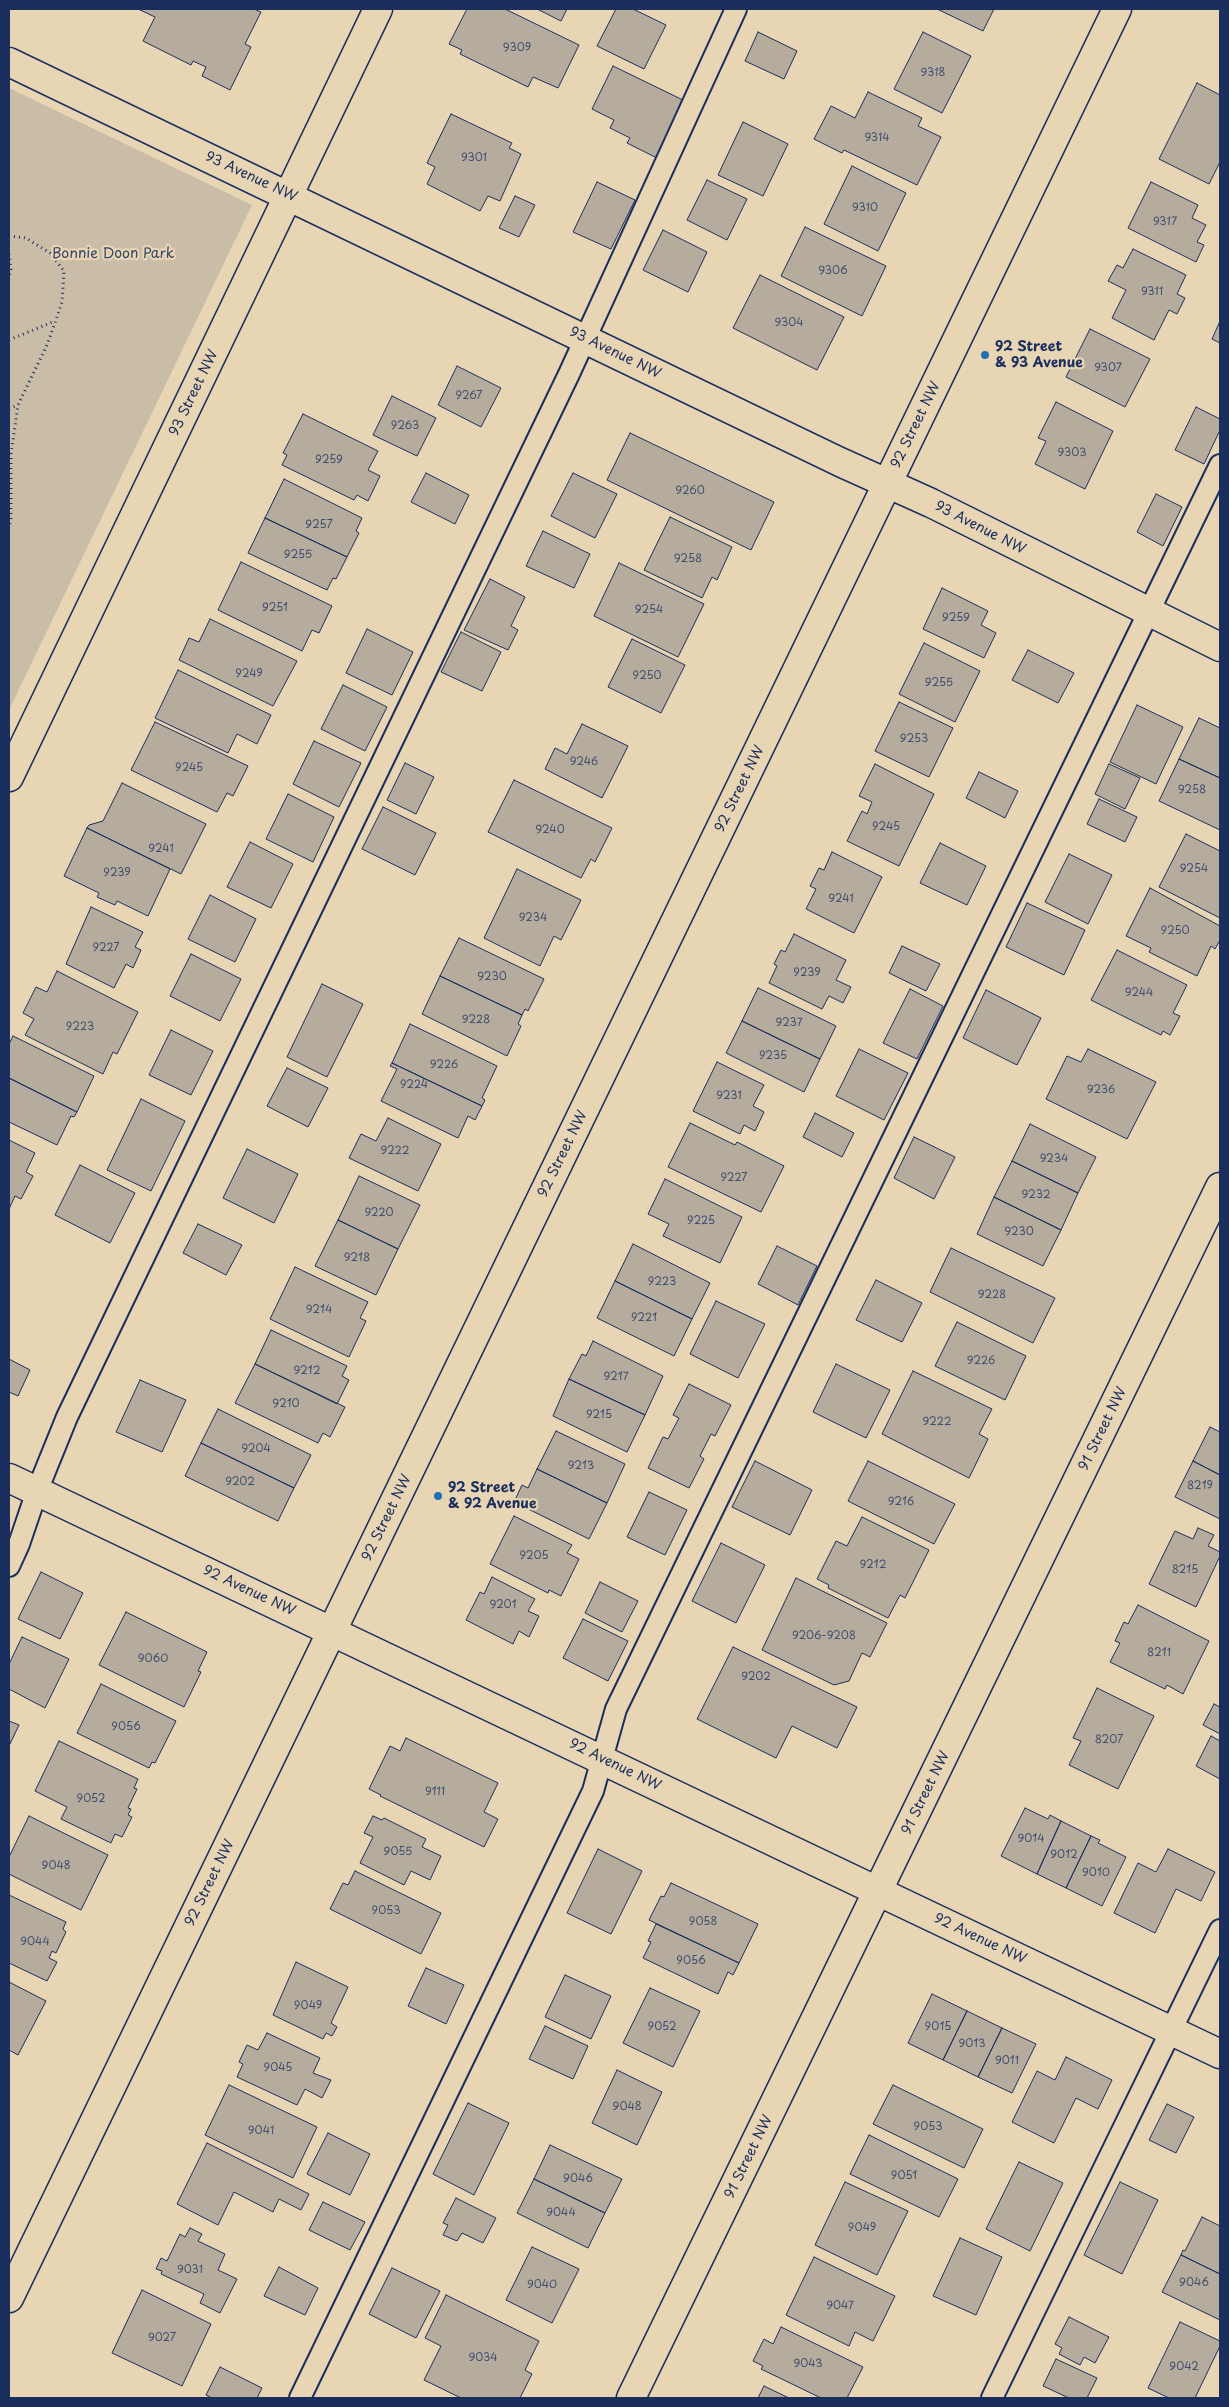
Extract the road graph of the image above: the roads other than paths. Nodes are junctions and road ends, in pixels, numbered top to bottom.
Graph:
1 (378, 9) edge
2 (736, 9) edge
3 (1118, 10) edge
4 (9, 62) edge
5 (290, 195) junction
6 (586, 338) junction
7 (1220, 464) edge
8 (888, 484) junction
9 (1150, 613) junction
10 (1220, 647) edge
11 (9, 777) edge
12 (1220, 1188) edge
13 (9, 1478) edge
14 (37, 1491) junction
15 (9, 1566) edge
16 (332, 1630) junction
17 (601, 1759) junction
18 (878, 1891) junction
19 (1220, 1930) edge
20 (1172, 2030) junction
21 (1220, 2054) edge
22 (9, 2298) edge
23 (300, 2398) edge
24 (631, 2398) edge
25 (992, 2398) edge

1 - 5 street, 93 Street NW
2 - 6 lane
3 - 8 street, 92 Street NW
4 - 5 street, 93 Avenue NW
5 - 6 street, 93 Avenue NW
5 - 11 street, 93 Street NW
6 - 8 street, 93 Avenue NW
6 - 14 lane
7 - 9 lane
8 - 9 street, 93 Avenue NW
8 - 16 street, 92 Street NW
9 - 10 street, 93 Avenue NW
9 - 17 lane
12 - 18 street, 91 Street NW
13 - 14 street, 92 Avenue NW
14 - 15 lane
14 - 16 street, 92 Avenue NW
16 - 17 street, 92 Avenue NW
16 - 22 street, 92 Street NW
17 - 18 street, 92 Avenue NW
17 - 23 lane
18 - 20 street, 92 Avenue NW
18 - 24 street, 91 Street NW
19 - 20 lane
20 - 21 street, 92 Avenue NW
20 - 25 lane

